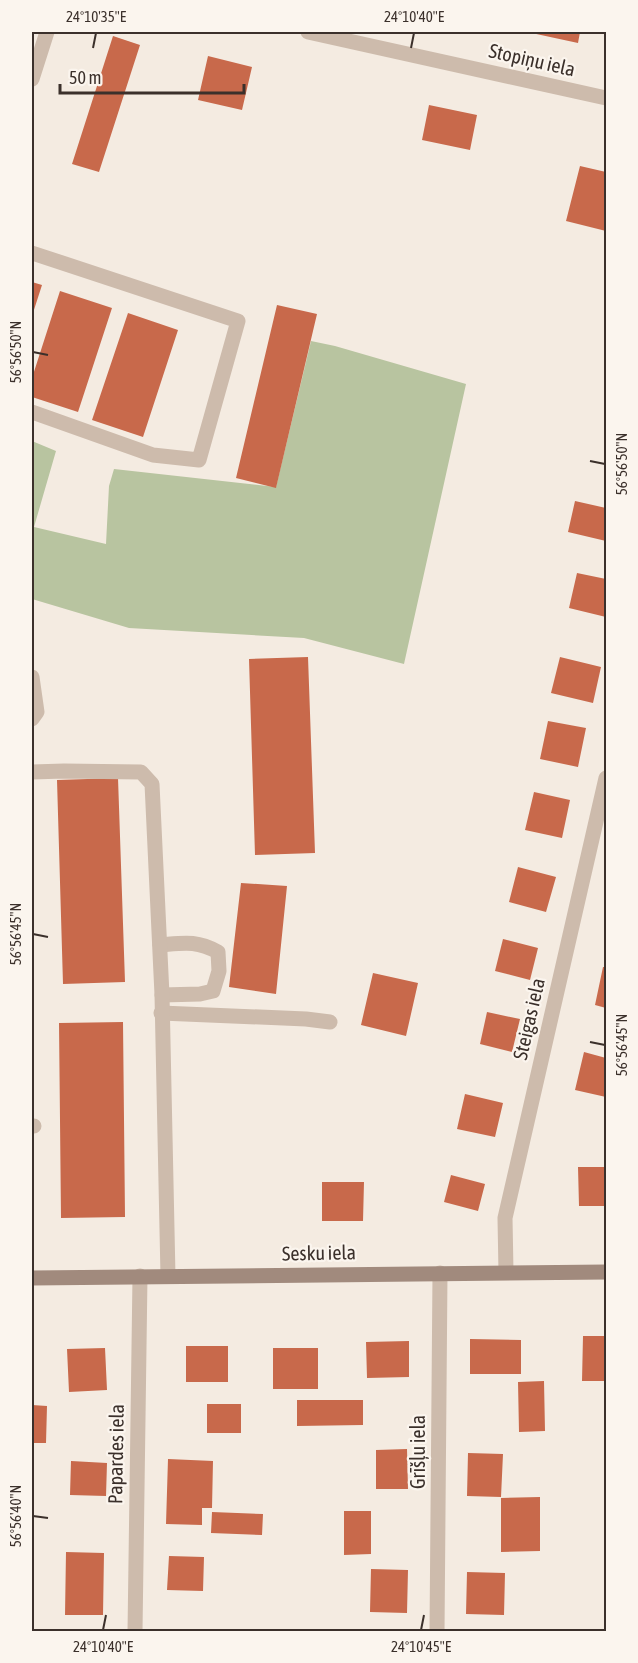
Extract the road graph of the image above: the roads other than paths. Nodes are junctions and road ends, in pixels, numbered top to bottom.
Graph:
1 (47, 32) edge
2 (308, 32) edge
3 (32, 80) edge
4 (606, 98) edge
5 (32, 253) edge
6 (32, 412) edge
7 (32, 677) edge
8 (32, 719) edge
9 (32, 772) edge
10 (606, 778) edge
11 (160, 945) junction
12 (162, 995) junction
13 (161, 1013) junction
14 (330, 1022) dead end
15 (506, 1272) junction
16 (606, 1272) edge
17 (440, 1273) junction
18 (140, 1276) junction
19 (168, 1276) junction
20 (32, 1278) edge
21 (135, 1632) edge
22 (437, 1632) edge

1 - 3 street
2 - 4 street, Stopiņu iela
5 - 6 street
7 - 8 street
9 - 11 street
10 - 15 street, Steigas iela
11 - 12 street
11 - 12 street
12 - 13 street
13 - 14 street
13 - 19 street
15 - 16 street, Sesku iela
15 - 17 street, Sesku iela
17 - 19 street, Sesku iela
17 - 22 street, Grīšļu iela
18 - 19 street, Sesku iela
18 - 20 street, Sesku iela
18 - 21 street, Papardes iela

